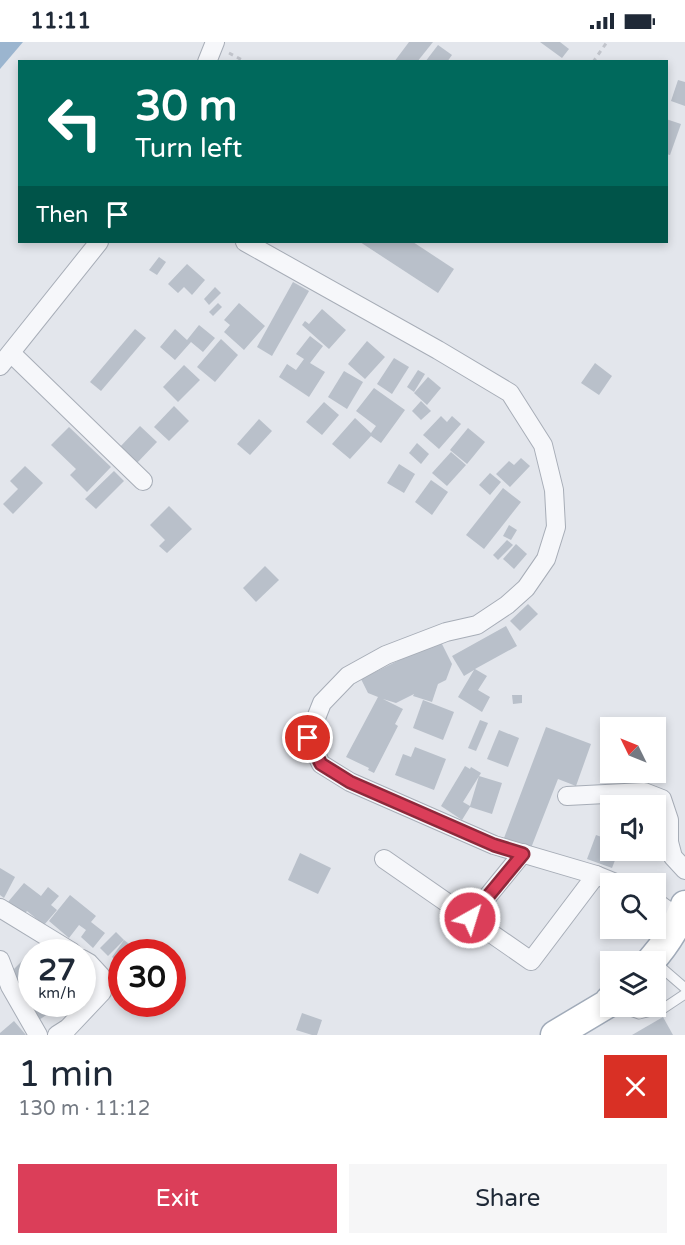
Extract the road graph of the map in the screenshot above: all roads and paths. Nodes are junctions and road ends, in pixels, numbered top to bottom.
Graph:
1 (214, 42) edge
2 (606, 42) edge
3 (208, 60) edge
4 (594, 60) edge
5 (98, 243) edge
6 (247, 243) edge
7 (6, 359) edge
8 (143, 481) dead end
9 (567, 796) dead end
10 (523, 854) junction
11 (384, 859) dead end
12 (685, 870) edge
13 (596, 875) junction
14 (600, 877) edge
15 (666, 907) edge
16 (0, 909) edge
17 (683, 916) edge
18 (470, 918) junction
19 (50, 939) edge
20 (660, 951) edge
21 (0, 960) edge
22 (96, 971) edge
23 (666, 972) edge
24 (685, 988) edge
25 (5, 989) edge
26 (685, 994) edge
27 (96, 998) edge
28 (666, 1007) edge
29 (600, 1010) edge
30 (78, 1017) edge
31 (38, 1035) edge
32 (57, 1035) edge
33 (555, 1035) edge

1 - 3 street
2 - 4 path
5 - 7 street
6 - 10 street
7 - 8 street
9 - 12 street
10 - 13 street
10 - 18 street
11 - 18 street
13 - 14 street
13 - 18 street
15 - 17 street
16 - 19 street
17 - 20 main road
21 - 25 street
22 - 27 street
23 - 24 lane
25 - 31 street
26 - 28 lane
29 - 33 main road
30 - 32 street

